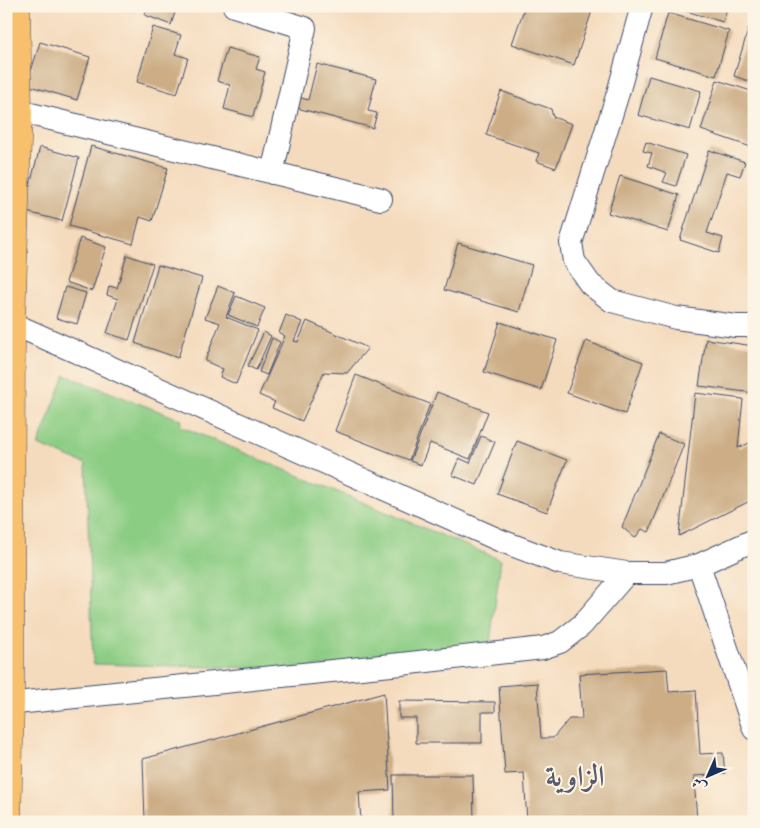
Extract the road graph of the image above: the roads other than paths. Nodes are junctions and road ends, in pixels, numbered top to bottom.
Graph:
1 (16, 6) edge
2 (234, 6) edge
3 (642, 6) edge
4 (18, 111) junction
5 (272, 173) junction
6 (380, 199) dead end
7 (9, 322) edge
8 (754, 325) edge
9 (754, 540) edge
10 (699, 565) junction
11 (627, 573) junction
12 (8, 704) edge
13 (754, 729) edge
14 (7, 821) edge

1 - 4 main road
2 - 5 street
3 - 8 street
4 - 5 street
4 - 7 main road
5 - 6 street
7 - 11 street
7 - 12 main road
9 - 10 street
10 - 11 street
10 - 13 street
11 - 12 street
12 - 14 main road

